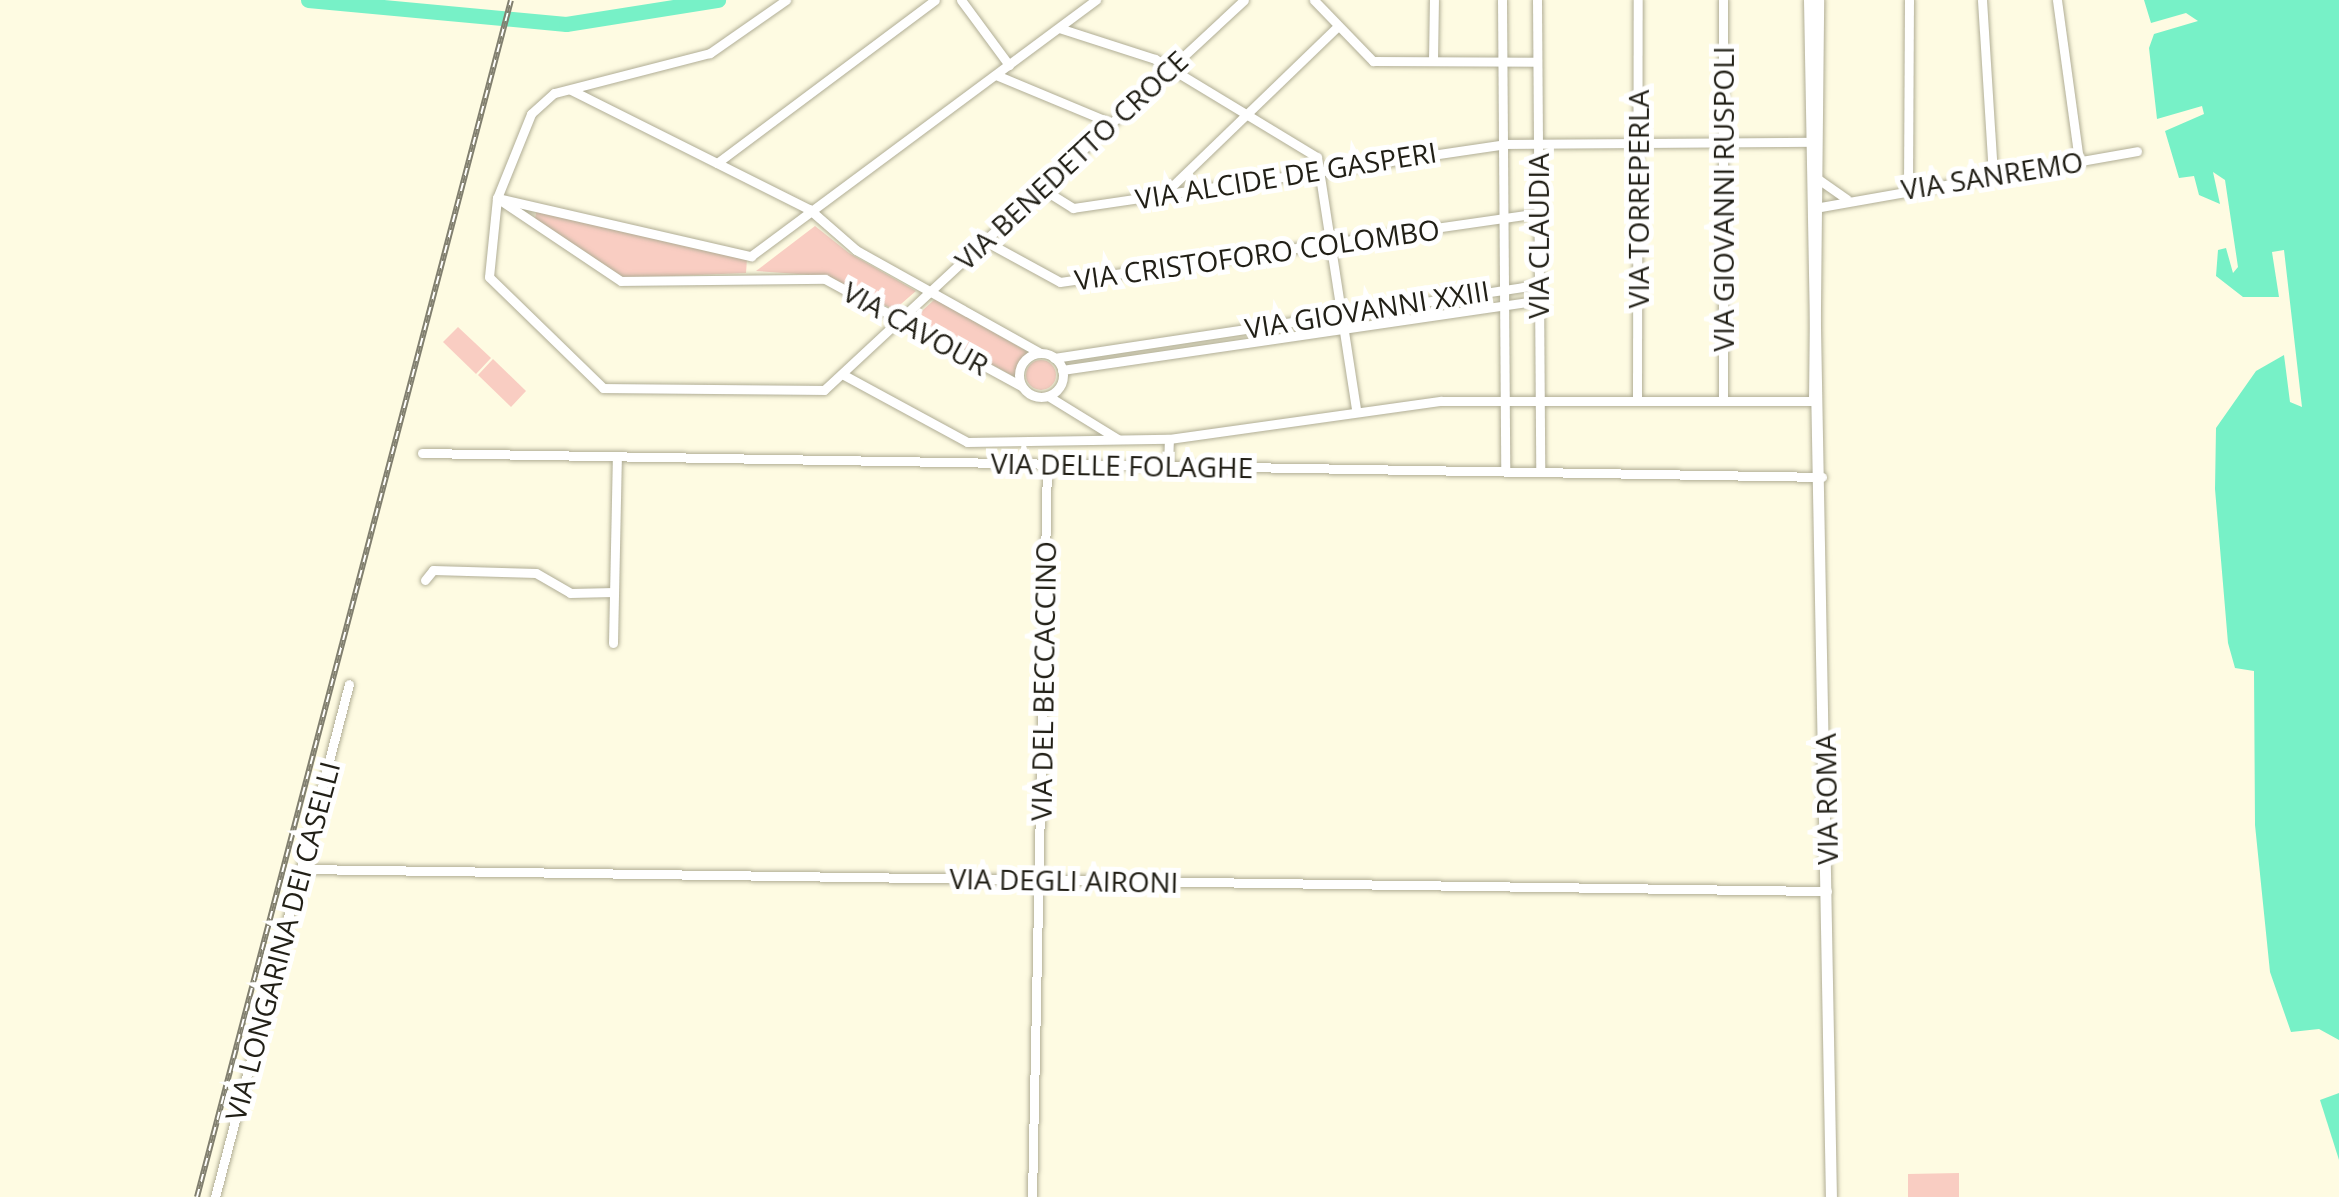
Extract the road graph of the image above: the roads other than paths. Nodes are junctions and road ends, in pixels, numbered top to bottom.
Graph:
1 (786, 0) edge
2 (935, 0) edge
3 (961, 0) edge
4 (1096, 0) edge
5 (1244, 0) edge
6 (1314, 0) edge
7 (1434, 0) edge
8 (1502, 0) edge
9 (1537, 0) edge
10 (1638, 0) edge
11 (1724, 0) edge
12 (1808, 0) edge
13 (1818, 0) edge
14 (1909, 0) edge
15 (1982, 0) edge
16 (2057, 0) edge
17 (1813, 20) junction
18 (1338, 26) junction
19 (1059, 28) junction
20 (1433, 61) junction
21 (1503, 61) junction
22 (1537, 62) junction
23 (1009, 65) junction
24 (1170, 68) junction
25 (996, 75) junction
26 (571, 90) junction
27 (1242, 112) junction
28 (1109, 122) junction
29 (1538, 142) junction
30 (1813, 142) junction
31 (1505, 144) junction
32 (1639, 144) junction
33 (1724, 144) junction
34 (2137, 151) dead end
35 (2079, 160) junction
36 (716, 163) junction
37 (1320, 169) junction
38 (1994, 174) junction
39 (1818, 179) junction
40 (1041, 188) junction
41 (1908, 189) junction
42 (1164, 193) junction
43 (497, 198) junction
44 (1848, 199) junction
45 (1812, 208) junction
46 (1538, 212) junction
47 (814, 214) junction
48 (1506, 217) junction
49 (985, 241) junction
50 (1331, 244) junction
51 (751, 256) junction
52 (750, 276) junction
53 (1538, 285) junction
54 (1505, 288) junction
55 (930, 291) junction
56 (1538, 300) junction
57 (1505, 303) junction
58 (1341, 313) junction
59 (898, 319) junction
60 (1344, 328) junction
61 (1196, 336) junction
62 (1198, 350) junction
63 (1040, 353) junction
64 (1054, 358) junction
65 (1062, 370) junction
66 (842, 374) junction
67 (1022, 386) junction
68 (1048, 396) junction
69 (1637, 398) junction
70 (1722, 398) junction
71 (1538, 399) junction
72 (1814, 401) junction
73 (1506, 402) junction
74 (1356, 410) junction
75 (1169, 439) junction
76 (1120, 440) junction
77 (422, 453) dead end
78 (617, 456) junction
79 (1046, 465) junction
80 (1168, 466) junction
81 (1505, 471) junction
82 (1540, 471) junction
83 (1822, 476) junction
84 (425, 580) dead end
85 (614, 592) junction
86 (613, 643) dead end
87 (349, 684) dead end
88 (301, 869) junction
89 (1040, 880) junction
90 (1826, 891) junction
91 (215, 1197) edge
92 (1032, 1197) edge
93 (1831, 1197) edge

1 - 26 street
2 - 36 street
3 - 23 street
4 - 19 street
5 - 24 street, VIA BENEDETTO CROCE
6 - 18 street
7 - 20 street
8 - 21 street, VIA CLAUDIA
9 - 22 street, VIA CLAUDIA
10 - 32 street, VIA TORREPERLA
11 - 33 street, VIA GIOVANNI RUSPOLI
12 - 17 street, VIA ROMA
13 - 17 street, VIA ROMA
14 - 41 street
15 - 38 street
16 - 35 street
17 - 30 street, VIA ROMA
18 - 20 street
18 - 27 street
19 - 23 street
19 - 24 street
20 - 21 street
21 - 22 street
21 - 31 street, VIA CLAUDIA
22 - 29 street, VIA CLAUDIA
23 - 25 street
24 - 27 street
24 - 28 street, VIA BENEDETTO CROCE
25 - 28 street
25 - 47 street
26 - 36 street
26 - 43 street
27 - 37 street
27 - 42 street
28 - 40 street, VIA BENEDETTO CROCE
29 - 31 street, VIA ALCIDE DE GASPERI
29 - 32 street, VIA ALCIDE DE GASPERI
29 - 46 street, VIA CLAUDIA
30 - 33 street, VIA ALCIDE DE GASPERI
30 - 39 street, VIA ROMA
30 - 45 street, VIA ROMA
31 - 37 street, VIA ALCIDE DE GASPERI
31 - 48 street, VIA CLAUDIA
32 - 33 street, VIA ALCIDE DE GASPERI
32 - 69 street, VIA TORREPERLA
33 - 70 street, VIA GIOVANNI RUSPOLI
34 - 35 street, VIA SANREMO
35 - 38 street, VIA SANREMO
36 - 47 street
37 - 42 street, VIA ALCIDE DE GASPERI
37 - 50 street
38 - 41 street, VIA SANREMO
39 - 44 street
39 - 45 street, VIA ROMA
40 - 42 street, VIA ALCIDE DE GASPERI
40 - 49 street, VIA BENEDETTO CROCE
41 - 44 street, VIA SANREMO
43 - 51 street
43 - 52 street, VIA CAVOUR
43 - 66 street
44 - 45 street, VIA SANREMO
45 - 72 street, VIA ROMA
46 - 48 street, VIA CRISTOFORO COLOMBO
46 - 53 street, VIA CLAUDIA
47 - 51 street
47 - 55 street
48 - 50 street, VIA CRISTOFORO COLOMBO
48 - 54 street, VIA CLAUDIA
49 - 50 street, VIA CRISTOFORO COLOMBO
49 - 55 street, VIA BENEDETTO CROCE
50 - 58 street
51 - 52 street
52 - 59 street, VIA CAVOUR
53 - 54 street, VIA GIOVANNI XXIII
53 - 56 street, VIA CLAUDIA
54 - 57 street, VIA CLAUDIA
54 - 58 street, VIA GIOVANNI XXIII
55 - 59 street, VIA BENEDETTO CROCE
55 - 63 street
56 - 57 street, VIA GIOVANNI XXIII
56 - 71 street, VIA CLAUDIA
57 - 60 street, VIA GIOVANNI XXIII
57 - 73 street, VIA CLAUDIA
58 - 60 street
58 - 61 street, VIA GIOVANNI XXIII
59 - 66 street, VIA BENEDETTO CROCE
59 - 67 street, VIA CAVOUR
60 - 62 street, VIA GIOVANNI XXIII
60 - 74 street
61 - 62 street
61 - 64 street, VIA GIOVANNI XXIII
62 - 65 street, VIA GIOVANNI XXIII
63 - 64 street
63 - 67 street
64 - 65 street
65 - 68 street
66 - 76 street
67 - 68 street
68 - 76 street
69 - 70 street
69 - 71 street
70 - 72 street
71 - 73 street
71 - 82 street, VIA CLAUDIA
72 - 83 street, VIA ROMA
73 - 74 street
73 - 81 street, VIA CLAUDIA
74 - 75 street
75 - 76 street
75 - 80 street
77 - 78 street, VIA DELLE FOLAGHE
78 - 79 street, VIA DELLE FOLAGHE
78 - 85 street
79 - 80 street, VIA DELLE FOLAGHE
79 - 89 street, VIA DEL BECCACCINO
80 - 81 street, VIA DELLE FOLAGHE
81 - 82 street, VIA DELLE FOLAGHE
82 - 83 street, VIA DELLE FOLAGHE
83 - 90 street, VIA ROMA
84 - 85 street
85 - 86 street
87 - 88 street, VIA LONGARINA DEI CASELLI
88 - 89 street, VIA DEGLI AIRONI
88 - 91 street, VIA LONGARINA DEI CASELLI
89 - 90 street, VIA DEGLI AIRONI
89 - 92 street, VIA DEL BECCACCINO
90 - 93 street, VIA ROMA

